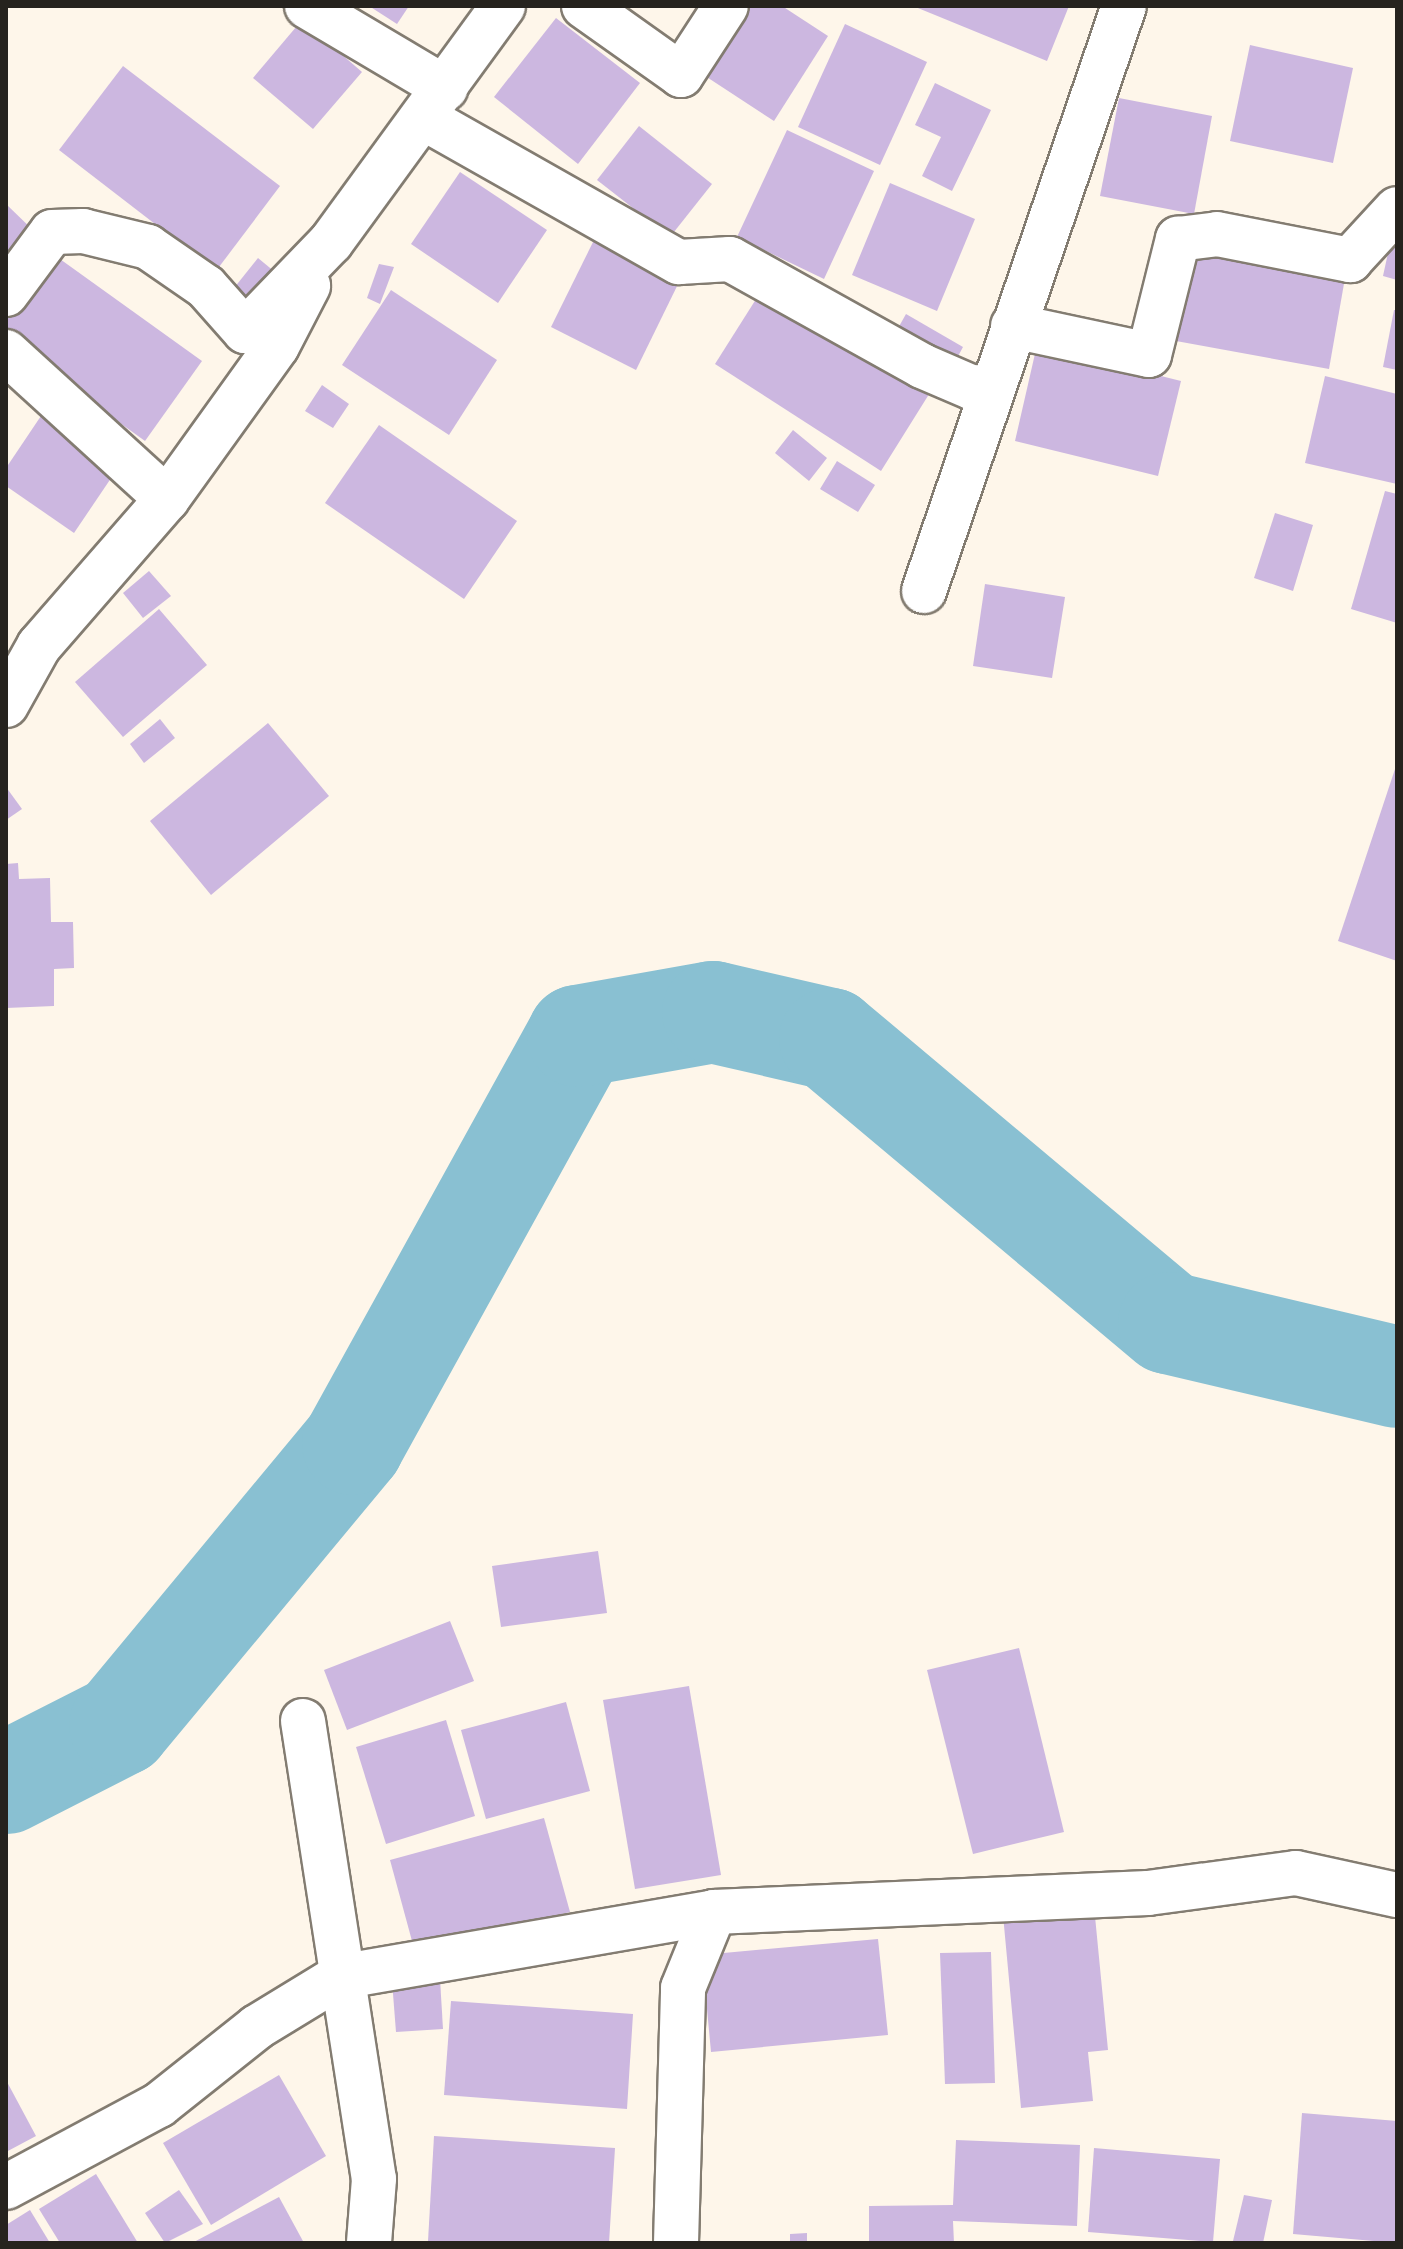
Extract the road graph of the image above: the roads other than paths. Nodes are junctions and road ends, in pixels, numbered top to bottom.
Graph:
1 (307, 6) edge
2 (503, 6) edge
3 (584, 6) edge
4 (726, 6) edge
5 (1124, 6) edge
6 (435, 103) junction
7 (1397, 209) edge
8 (331, 242) junction
9 (6, 294) edge
10 (1013, 326) junction
11 (6, 352) edge
12 (994, 385) junction
13 (167, 499) junction
14 (924, 591) dead end
15 (6, 705) edge
16 (303, 1721) dead end
17 (1397, 1895) edge
18 (714, 1912) junction
19 (339, 1977) junction
20 (6, 2187) edge
21 (369, 2243) edge
22 (676, 2243) edge

1 - 6 street
2 - 6 street
3 - 4 street
5 - 10 street
6 - 8 street
6 - 12 street
7 - 10 street
8 - 9 street
8 - 13 street
10 - 12 street
11 - 13 street
12 - 14 street
13 - 15 street
16 - 19 street
17 - 18 street
18 - 19 street
18 - 22 street
19 - 20 street
19 - 21 street

